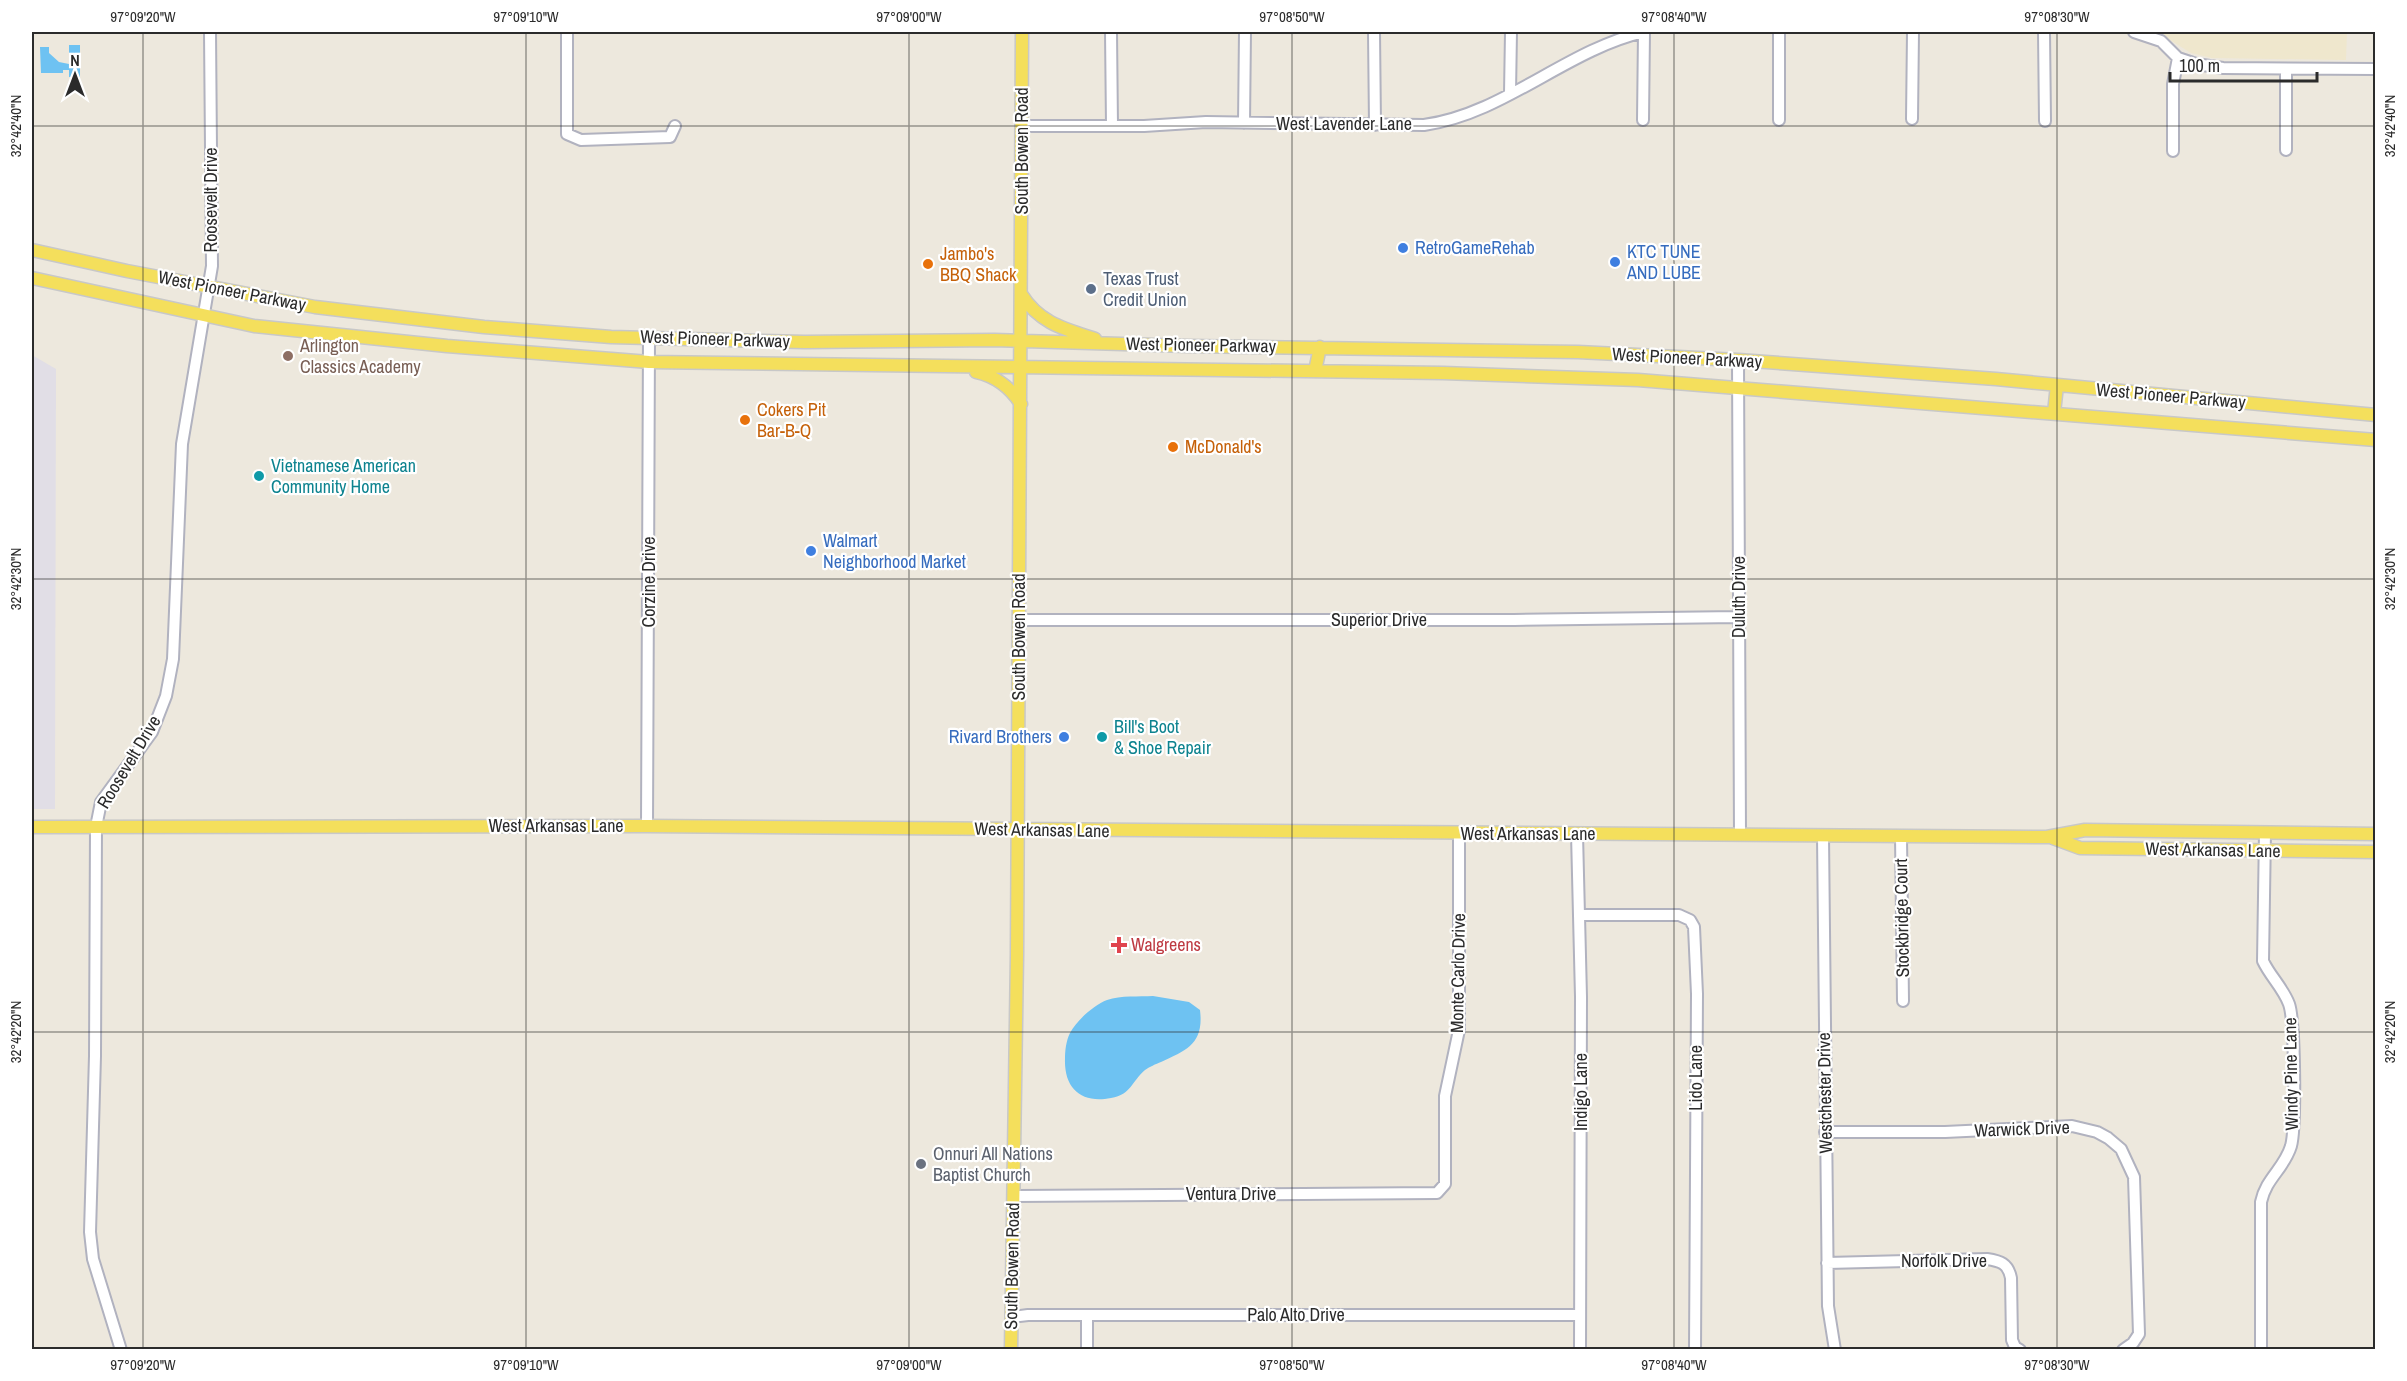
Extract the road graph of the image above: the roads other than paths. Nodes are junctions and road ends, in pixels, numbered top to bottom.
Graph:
1 (210, 32) edge
2 (567, 32) edge
3 (1022, 32) edge
4 (1111, 32) edge
5 (1245, 32) edge
6 (1374, 32) edge
7 (1511, 32) edge
8 (1644, 32) edge
9 (1779, 32) edge
10 (1913, 32) edge
11 (2044, 32) edge
12 (2134, 32) edge
13 (2178, 58) junction
14 (2286, 69) junction
15 (2376, 69) edge
16 (1510, 93) junction
17 (1912, 119) dead end
18 (1643, 120) dead end
19 (1779, 120) dead end
20 (2045, 121) dead end
21 (1245, 123) junction
22 (1375, 125) junction
23 (675, 126) dead end
24 (1022, 126) junction
25 (1112, 126) junction
26 (2286, 150) dead end
27 (2173, 151) dead end
28 (32, 250) edge
29 (32, 278) edge
30 (209, 287) junction
31 (1021, 294) junction
32 (203, 315) junction
33 (649, 338) junction
34 (1021, 341) junction
35 (1110, 344) junction
36 (1320, 347) junction
37 (1738, 360) junction
38 (649, 362) junction
39 (961, 368) junction
40 (1021, 369) junction
41 (1314, 371) junction
42 (2057, 385) junction
43 (1739, 388) junction
44 (1020, 404) junction
45 (2054, 413) junction
46 (2376, 415) edge
47 (2376, 440) edge
48 (1738, 617) junction
49 (1019, 620) junction
50 (647, 826) junction
51 (32, 827) edge
52 (96, 827) junction
53 (1017, 830) junction
54 (2265, 832) junction
55 (1459, 833) junction
56 (1577, 834) junction
57 (2376, 834) edge
58 (1740, 835) junction
59 (1822, 836) junction
60 (1901, 836) junction
61 (2052, 837) junction
62 (2265, 850) junction
63 (2376, 852) edge
64 (1580, 915) junction
65 (1903, 1000) dead end
66 (1825, 1132) junction
67 (1445, 1184) joint
68 (1013, 1196) junction
69 (1827, 1263) junction
70 (1087, 1315) junction
71 (1580, 1315) junction
72 (1012, 1317) junction
73 (2128, 1346) edge
74 (121, 1350) edge
75 (1011, 1350) edge
76 (1087, 1350) edge
77 (1580, 1350) edge
78 (1695, 1350) edge
79 (1835, 1350) edge
80 (2020, 1350) edge
81 (2261, 1350) edge

1 - 30 street, Roosevelt Drive
2 - 23 street
3 - 24 main road, South Bowen Road
4 - 25 street
5 - 21 street
6 - 22 street
7 - 16 street
8 - 16 street, West Lavender Lane
8 - 18 street
9 - 19 street
10 - 17 street
11 - 20 street
12 - 13 street
13 - 14 street
13 - 27 street
14 - 15 street
14 - 26 street
16 - 22 street, West Lavender Lane
21 - 22 street, West Lavender Lane
21 - 25 street, West Lavender Lane
24 - 25 street, West Lavender Lane
24 - 31 main road, South Bowen Road
28 - 30 main road, West Pioneer Parkway
29 - 32 main road, West Pioneer Parkway
30 - 32 street, Roosevelt Drive
30 - 33 main road, West Pioneer Parkway
31 - 34 main road, South Bowen Road
31 - 35 main road
32 - 38 main road, West Pioneer Parkway
32 - 52 street, Roosevelt Drive
33 - 34 main road, West Pioneer Parkway
33 - 38 street, Corzine Drive
34 - 35 main road, West Pioneer Parkway
34 - 40 main road, South Bowen Road
35 - 36 main road, West Pioneer Parkway
36 - 37 main road, West Pioneer Parkway
36 - 41 main road
37 - 42 main road, West Pioneer Parkway
37 - 43 street, Duluth Drive
38 - 39 main road, West Pioneer Parkway
38 - 50 street, Corzine Drive
39 - 40 main road, West Pioneer Parkway
39 - 44 main road
40 - 41 main road, West Pioneer Parkway
40 - 44 main road, South Bowen Road
41 - 43 main road, West Pioneer Parkway
42 - 45 main road
42 - 46 main road, West Pioneer Parkway
43 - 45 main road, West Pioneer Parkway
43 - 48 street, Duluth Drive
44 - 49 main road, South Bowen Road
45 - 47 main road, West Pioneer Parkway
48 - 49 street, Superior Drive
48 - 58 street, Duluth Drive
49 - 53 main road, South Bowen Road
50 - 52 main road, West Arkansas Lane
50 - 53 main road, West Arkansas Lane
51 - 52 main road, West Arkansas Lane
52 - 74 street, Roosevelt Drive
53 - 55 main road, West Arkansas Lane
53 - 68 main road, South Bowen Road
54 - 57 main road, West Arkansas Lane
54 - 61 main road, West Arkansas Lane
54 - 62 street, Windy Pine Lane
55 - 56 main road, West Arkansas Lane
55 - 67 street, Monte Carlo Drive
56 - 58 main road, West Arkansas Lane
56 - 64 street, Indigo Lane
58 - 59 main road, West Arkansas Lane
59 - 60 main road, West Arkansas Lane
59 - 66 street, Westchester Drive
60 - 61 main road, West Arkansas Lane
60 - 65 street, Stockbridge Court
61 - 62 main road, West Arkansas Lane
62 - 63 main road, West Arkansas Lane
62 - 81 street, Windy Pine Lane
64 - 71 street, Indigo Lane
64 - 78 street, Lido Lane
66 - 69 street, Westchester Drive
66 - 73 street, Warwick Drive
67 - 68 street, Ventura Drive
68 - 72 main road, South Bowen Road
69 - 79 street, Westchester Drive
69 - 80 street, Norfolk Drive
70 - 71 street, Palo Alto Drive
70 - 72 street, Palo Alto Drive
70 - 76 street
71 - 77 street, Indigo Lane
72 - 75 main road, South Bowen Road

